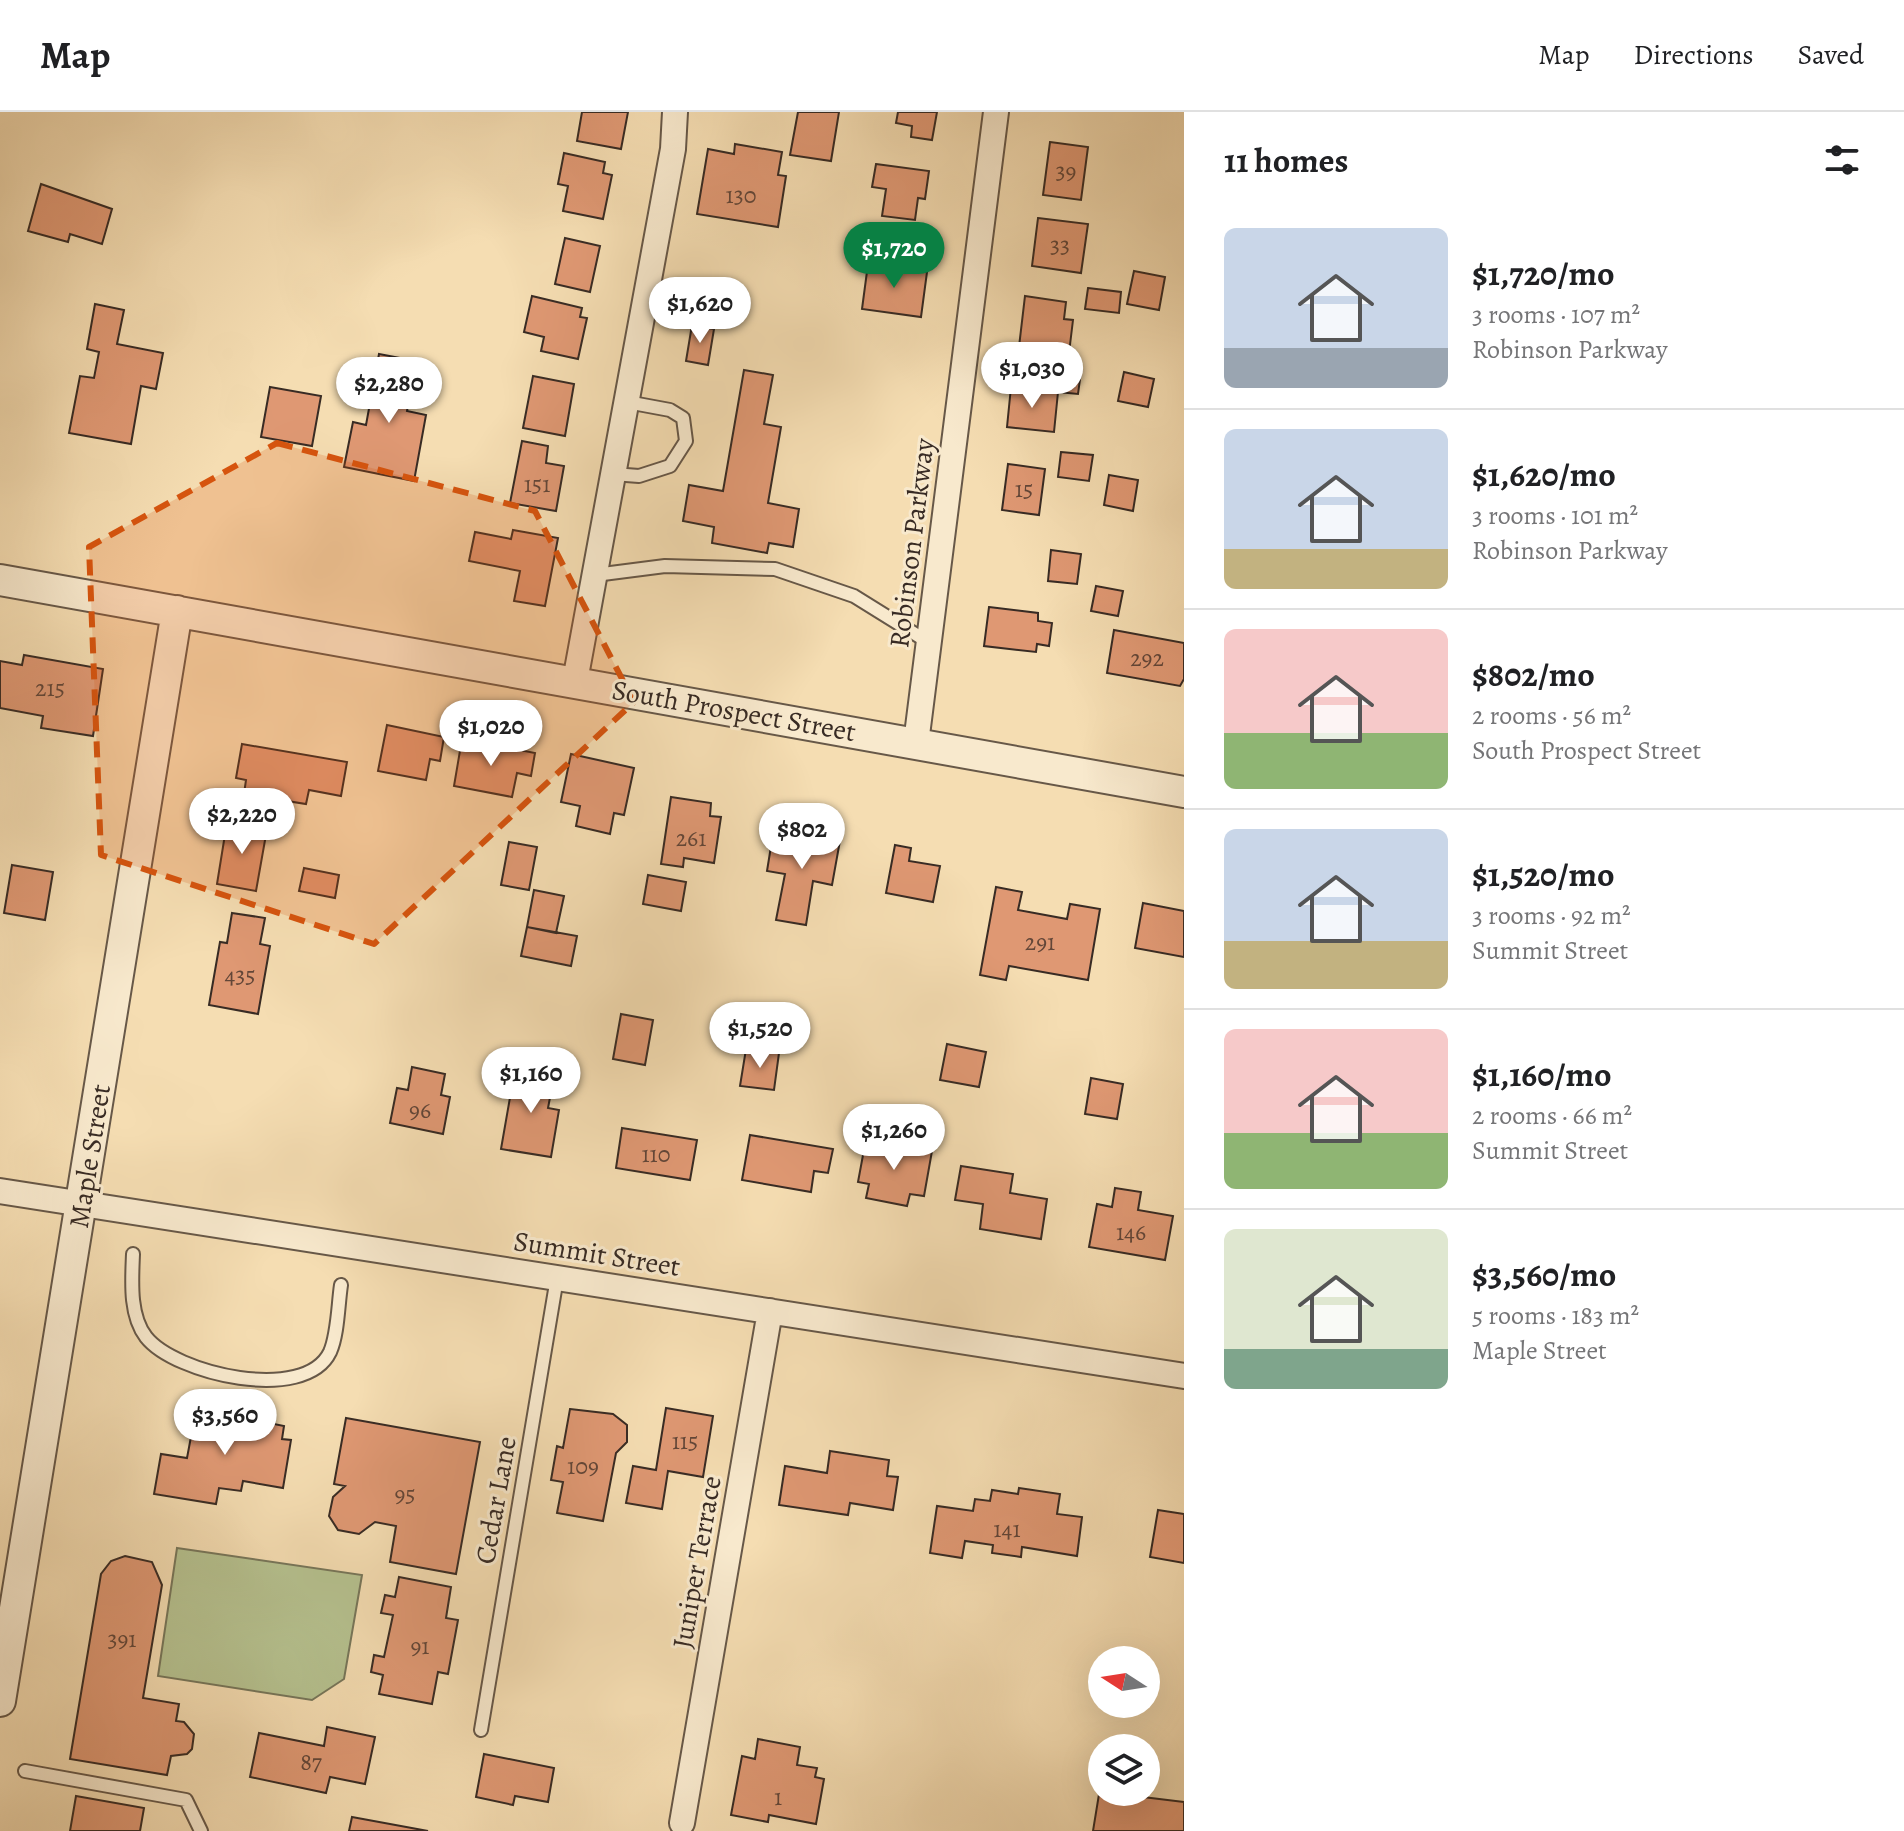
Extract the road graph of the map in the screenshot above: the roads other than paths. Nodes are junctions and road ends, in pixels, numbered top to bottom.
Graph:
1 (675, 112) edge
2 (996, 112) edge
3 (627, 402) junction
4 (613, 474) junction
5 (595, 575) junction
6 (0, 580) edge
7 (177, 611) junction
8 (928, 642) junction
9 (575, 681) junction
10 (916, 743) junction
11 (1184, 792) edge
12 (0, 1191) edge
13 (81, 1204) junction
14 (133, 1254) dead end
15 (557, 1278) junction
16 (341, 1285) dead end
17 (770, 1311) junction
18 (1184, 1376) edge
19 (0, 1701) edge
20 (481, 1730) dead end
21 (25, 1771) dead end
22 (682, 1823) dead end
23 (201, 1831) edge

1 - 3 street
2 - 8 street, Robinson Parkway
3 - 4 street
3 - 4 lane
4 - 5 street
5 - 8 lane
5 - 9 street
6 - 7 street, South Prospect Street
7 - 9 street, South Prospect Street
7 - 13 street, Maple Street
8 - 10 street, Robinson Parkway
9 - 10 street, South Prospect Street
10 - 11 street, South Prospect Street
12 - 13 street, Summit Street
13 - 15 street, Summit Street
13 - 19 street, Maple Street
14 - 16 lane
15 - 17 street, Summit Street
15 - 20 lane, Cedar Lane
17 - 18 street, Summit Street
17 - 22 street, Juniper Terrace
21 - 23 lane

